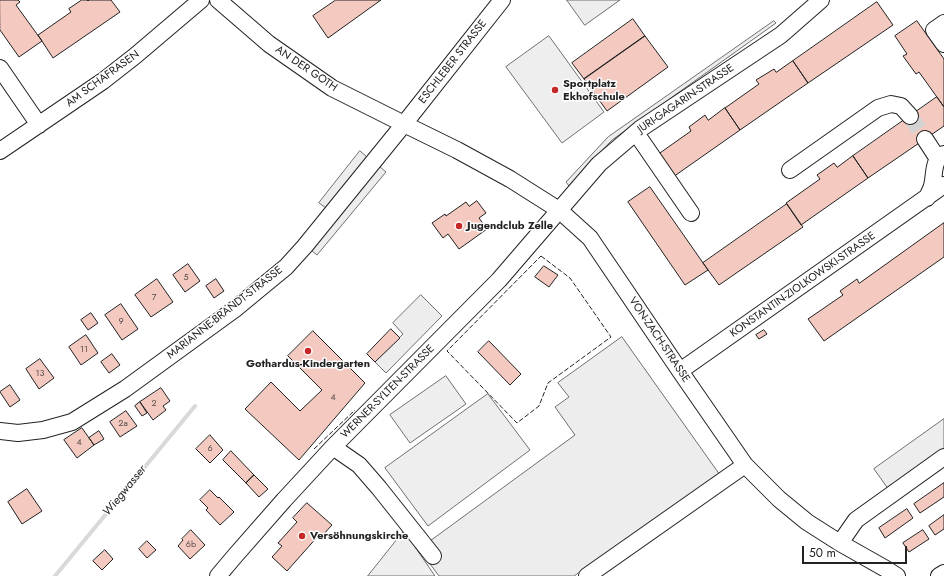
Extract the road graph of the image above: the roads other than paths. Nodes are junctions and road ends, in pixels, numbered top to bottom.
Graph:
1 (201, 0) edge
2 (218, 0) edge
3 (502, 0) edge
4 (821, 0) edge
5 (944, 23) edge
6 (944, 44) edge
7 (0, 68) edge
8 (910, 116) tunnel mouth
9 (404, 124) junction
10 (39, 125) junction
11 (636, 133) junction
12 (925, 139) tunnel mouth
13 (0, 152) edge
14 (941, 156) edge
15 (790, 170) dead end
16 (944, 185) edge
17 (927, 198) junction
18 (559, 210) junction
19 (691, 213) dead end
20 (680, 371) junction
21 (0, 431) edge
22 (333, 447) junction
23 (944, 457) edge
24 (745, 465) junction
25 (840, 543) junction
26 (433, 556) dead end
27 (944, 572) edge
28 (888, 574) edge
29 (218, 576) edge
30 (587, 576) edge
31 (939, 576) edge

1 - 10 street, AM SCHAFRASEN
2 - 9 street, AN DER GOTH
3 - 9 street, ESCHLEBER STRASSE
4 - 11 street, JURI-GAGARIN-STRASSE
5 - 6 street
7 - 10 street
8 - 15 street
9 - 18 street, VON-ZACH-STRASSE
9 - 21 street, MARIANNE-BRANDT-STRASSE
10 - 13 street, AM SCHAFRASEN
11 - 18 street, JURI-GAGARIN-STRASSE
11 - 19 street
12 - 14 street
14 - 17 street
16 - 17 street, KONSTANTIN-ZIOLKOWSKI-STRASSE
17 - 20 street, KONSTANTIN-ZIOLKOWSKI-STRASSE
18 - 20 street, VON-ZACH-STRASSE
18 - 22 street, WERNER-SYLTEN-STRASSE
20 - 24 street, VON-ZACH-STRASSE
22 - 26 street
22 - 29 street, WERNER-SYLTEN-STRASSE
23 - 25 street
24 - 25 street, VON-ZACH-STRASSE
24 - 30 street
25 - 28 street, VON-ZACH-STRASSE
27 - 31 street

